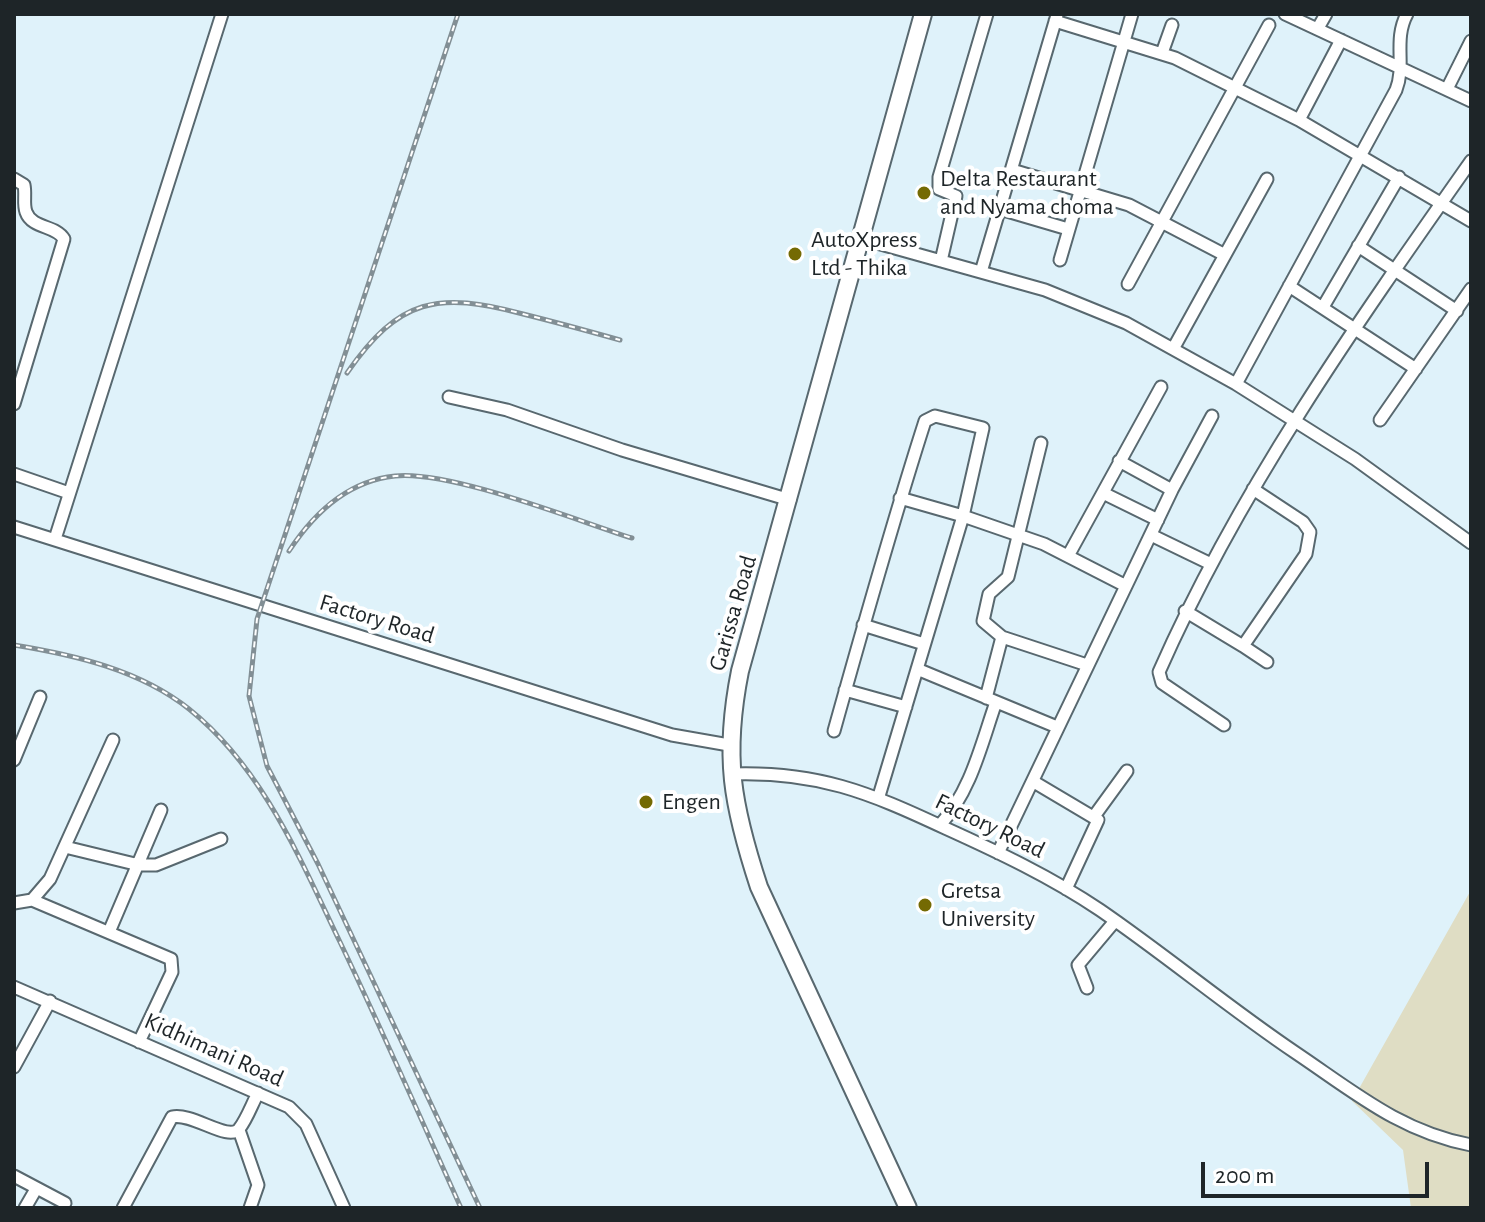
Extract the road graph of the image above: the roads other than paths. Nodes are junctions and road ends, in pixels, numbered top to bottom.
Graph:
1 (222, 14) edge
2 (923, 14) edge
3 (987, 14) edge
4 (1132, 14) edge
5 (1285, 14) edge
6 (1326, 14) edge
7 (1407, 14) edge
8 (1056, 18) edge
9 (1172, 25) dead end
10 (1269, 25) dead end
11 (1318, 28) junction
12 (1341, 40) junction
13 (1123, 41) junction
14 (1471, 41) edge
15 (1162, 53) junction
16 (1401, 70) junction
17 (1235, 89) junction
18 (1447, 89) junction
19 (1471, 101) edge
20 (1299, 120) junction
21 (1361, 154) junction
22 (1471, 161) edge
23 (1012, 170) junction
24 (1399, 177) junction
25 (14, 179) edge
26 (1267, 179) dead end
27 (1080, 189) junction
28 (1442, 202) junction
29 (1000, 209) junction
30 (1471, 221) edge
31 (1161, 223) junction
32 (1068, 229) junction
33 (859, 238) junction
34 (1358, 246) junction
35 (1225, 255) junction
36 (1060, 260) dead end
37 (941, 261) junction
38 (981, 272) junction
39 (1395, 272) junction
40 (1128, 284) dead end
41 (1289, 286) junction
42 (1471, 289) edge
43 (1323, 307) junction
44 (1457, 311) junction
45 (1356, 332) junction
46 (1173, 349) junction
47 (1416, 369) junction
48 (1236, 384) junction
49 (1161, 387) dead end
50 (449, 397) dead end
51 (14, 404) edge
52 (1212, 416) dead end
53 (1380, 420) dead end
54 (1297, 422) junction
55 (1041, 443) dead end
56 (1119, 461) junction
57 (14, 474) edge
58 (1253, 489) junction
59 (1172, 490) junction
60 (69, 493) junction
61 (1103, 493) junction
62 (900, 498) junction
63 (790, 500) junction
64 (963, 516) junction
65 (1158, 520) junction
66 (14, 527) edge
67 (1017, 534) junction
68 (1151, 535) junction
69 (55, 539) junction
70 (1471, 543) edge
71 (1068, 556) junction
72 (1211, 564) junction
73 (1126, 586) junction
74 (1185, 611) junction
75 (863, 625) junction
76 (1002, 637) junction
77 (924, 644) junction
78 (1243, 646) junction
79 (1267, 662) dead end
80 (1087, 665) junction
81 (917, 669) junction
82 (845, 690) junction
83 (40, 697) dead end
84 (991, 700) junction
85 (906, 707) junction
86 (1224, 725) dead end
87 (1057, 727) junction
88 (834, 731) dead end
89 (113, 740) dead end
90 (729, 745) junction
91 (14, 760) edge
92 (1127, 771) dead end
93 (731, 774) junction
94 (1034, 782) junction
95 (879, 796) junction
96 (161, 810) dead end
97 (1095, 815) junction
98 (940, 825) junction
99 (221, 839) dead end
100 (65, 847) junction
101 (998, 853) junction
102 (139, 865) junction
103 (1066, 889) junction
104 (32, 900) junction
105 (14, 903) edge
106 (1115, 921) junction
107 (109, 932) junction
108 (14, 987) edge
109 (1087, 988) dead end
110 (50, 1001) junction
111 (139, 1042) junction
112 (14, 1067) edge
113 (258, 1093) junction
114 (239, 1130) junction
115 (1471, 1145) edge
116 (14, 1176) edge
117 (36, 1189) junction
118 (65, 1203) dead end
119 (25, 1208) edge
120 (123, 1208) edge
121 (250, 1208) edge
122 (344, 1208) edge
123 (908, 1208) edge

1 - 60 street
2 - 33 highway, Garissa Road
3 - 37 street
4 - 13 street
5 - 11 street
6 - 11 street
7 - 16 street
8 - 13 street
8 - 23 street
9 - 15 street
10 - 17 street
11 - 12 street
12 - 16 street
12 - 20 street
13 - 15 street
13 - 27 street
14 - 18 street
15 - 17 street
16 - 18 street
16 - 21 street
17 - 20 street
17 - 31 street
18 - 19 street
20 - 21 street
21 - 24 street
21 - 41 street
22 - 28 street
23 - 27 street
23 - 29 street
24 - 28 street
24 - 34 street
25 - 51 street
26 - 35 street
27 - 31 street
27 - 32 street
28 - 30 street
28 - 39 street
29 - 32 street
29 - 38 street
31 - 35 street
31 - 40 street
32 - 36 street
33 - 37 street
33 - 63 highway, Garissa Road
34 - 39 street
34 - 43 street
35 - 46 street
37 - 38 street
38 - 46 street
39 - 44 street
39 - 45 street
41 - 43 street
41 - 48 street
42 - 44 street
43 - 45 street
44 - 47 street
45 - 47 street
45 - 54 street
46 - 48 street
47 - 53 street
48 - 54 street
49 - 56 street
50 - 63 street
52 - 59 street
54 - 58 street
54 - 70 street
55 - 67 street
56 - 59 street
56 - 61 street
57 - 60 street
58 - 72 street
58 - 78 street
59 - 65 street
60 - 69 street
61 - 65 street
61 - 71 street
62 - 64 street
62 - 64 street
62 - 75 street
63 - 90 highway, Garissa Road
64 - 67 street
64 - 77 street
65 - 68 street
66 - 69 street, Factory Road
67 - 71 street
67 - 76 street
68 - 72 street
68 - 73 street
69 - 90 street, Factory Road
71 - 73 street
72 - 74 street
73 - 80 street
74 - 78 street
74 - 86 street
75 - 77 street
75 - 82 street
76 - 80 street
76 - 84 street
77 - 81 street
78 - 79 street
80 - 87 street
81 - 84 street
81 - 85 street
82 - 85 street
82 - 88 street
83 - 91 street
84 - 87 street
84 - 98 street
85 - 95 street
87 - 94 street
89 - 100 street
90 - 93 highway, Garissa Road
92 - 97 street
93 - 95 street, Factory Road
93 - 123 highway, Garissa Road
94 - 97 street
94 - 101 street
95 - 98 street, Factory Road
96 - 102 street
97 - 103 street
98 - 101 street, Factory Road
99 - 102 street
100 - 102 street
100 - 104 street
101 - 103 street, Factory Road
102 - 107 street
103 - 106 street, Factory Road
104 - 105 street
104 - 107 street
106 - 109 street
106 - 115 street, Factory Road
107 - 111 street
108 - 110 street, Kidhimani Road
110 - 111 street, Kidhimani Road
110 - 112 street
111 - 113 street, Kidhimani Road
113 - 114 street
113 - 122 street, Kidhimani Road
114 - 120 street
114 - 121 street
116 - 117 street
117 - 118 street
117 - 119 street

